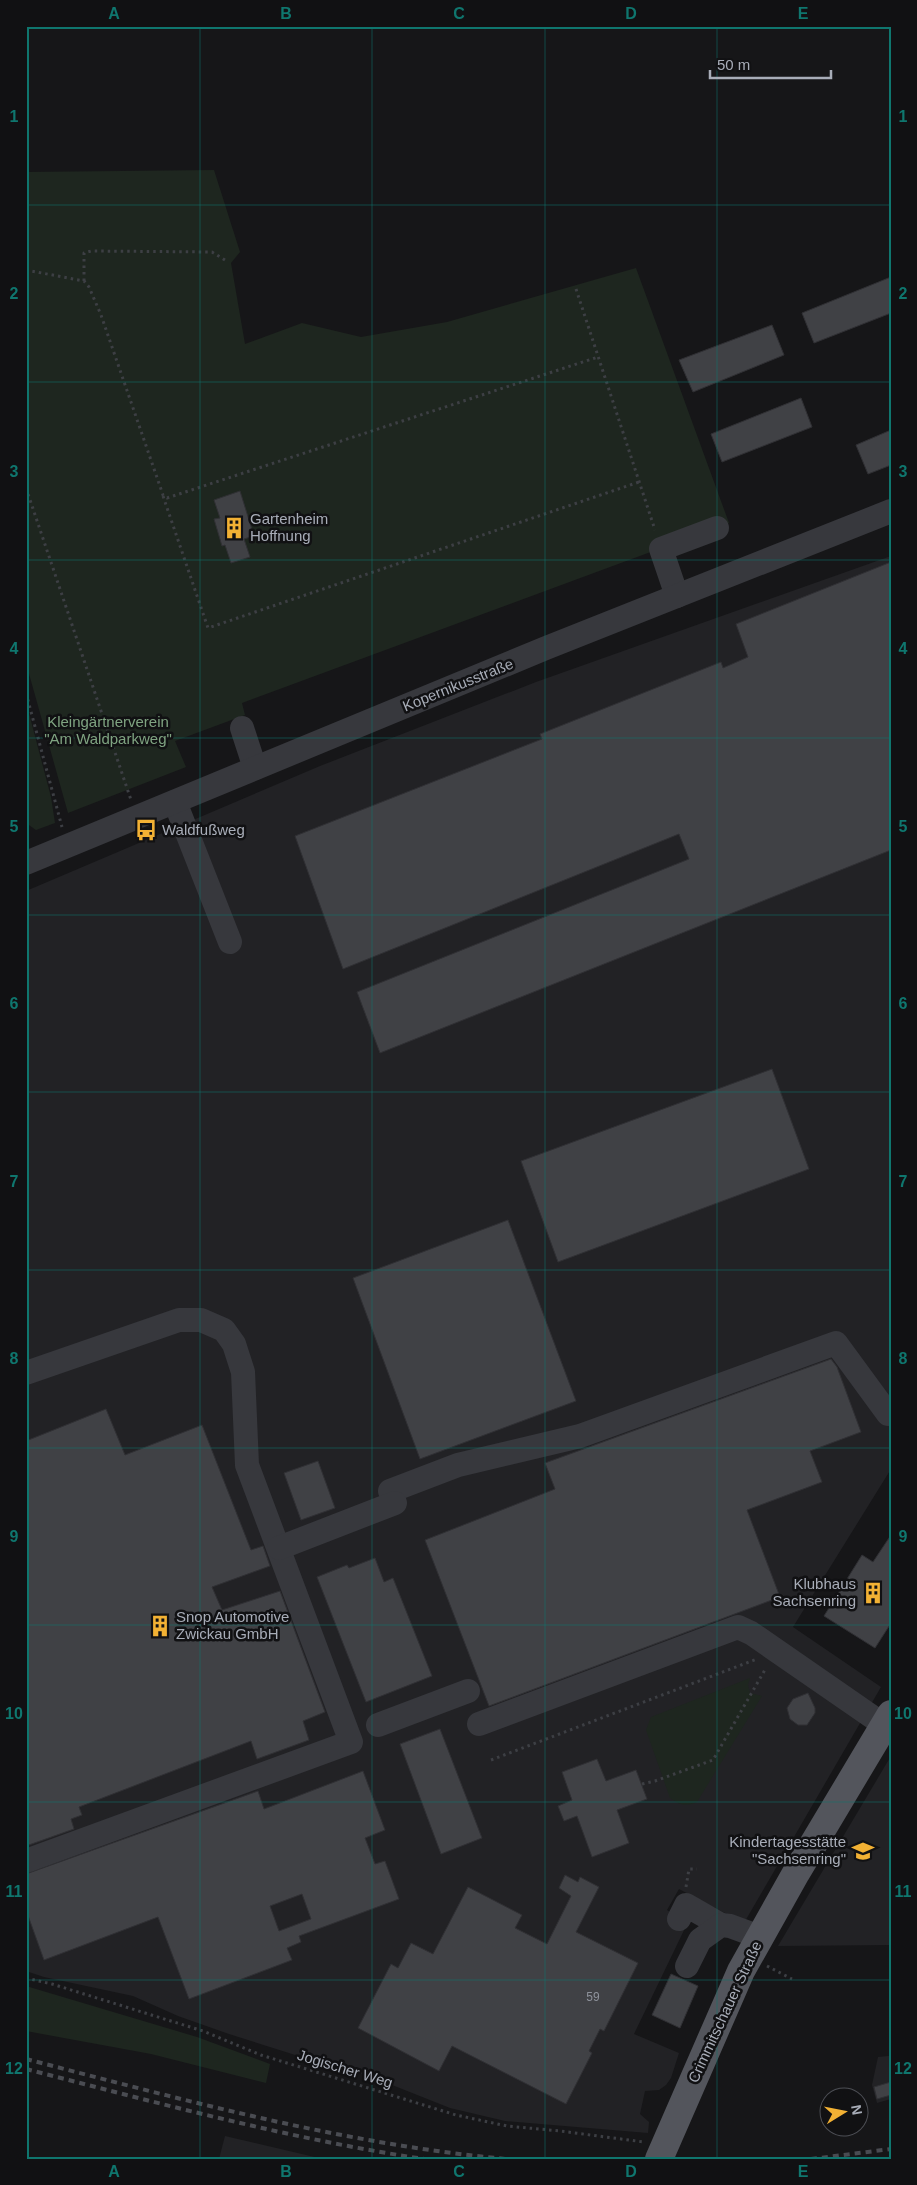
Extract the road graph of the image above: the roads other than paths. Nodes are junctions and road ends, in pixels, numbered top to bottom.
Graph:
1 (891, 511) edge
2 (717, 528) dead end
3 (677, 596) junction
4 (242, 728) dead end
5 (254, 768) junction
6 (175, 802) junction
7 (26, 863) edge
8 (230, 942) dead end
9 (26, 1374) edge
10 (888, 1414) dead end
11 (279, 1548) junction
12 (468, 1691) dead end
13 (888, 1719) edge
14 (479, 1724) dead end
15 (378, 1725) dead end
16 (26, 1861) edge
17 (679, 1919) dead end
18 (721, 1925) junction
19 (760, 1937) junction
20 (687, 1966) dead end
21 (662, 2152) edge

1 - 3 street, Kopernikusstraße
2 - 3 street
3 - 5 street, Kopernikusstraße
4 - 5 street
5 - 6 street, Kopernikusstraße
6 - 7 street, Kopernikusstraße
6 - 8 street
9 - 11 street
10 - 11 street
11 - 16 street
12 - 15 street
13 - 14 street
13 - 19 main road, Crimmitschauer Straße
17 - 18 street
18 - 19 street
18 - 20 street
19 - 21 main road, Crimmitschauer Straße

